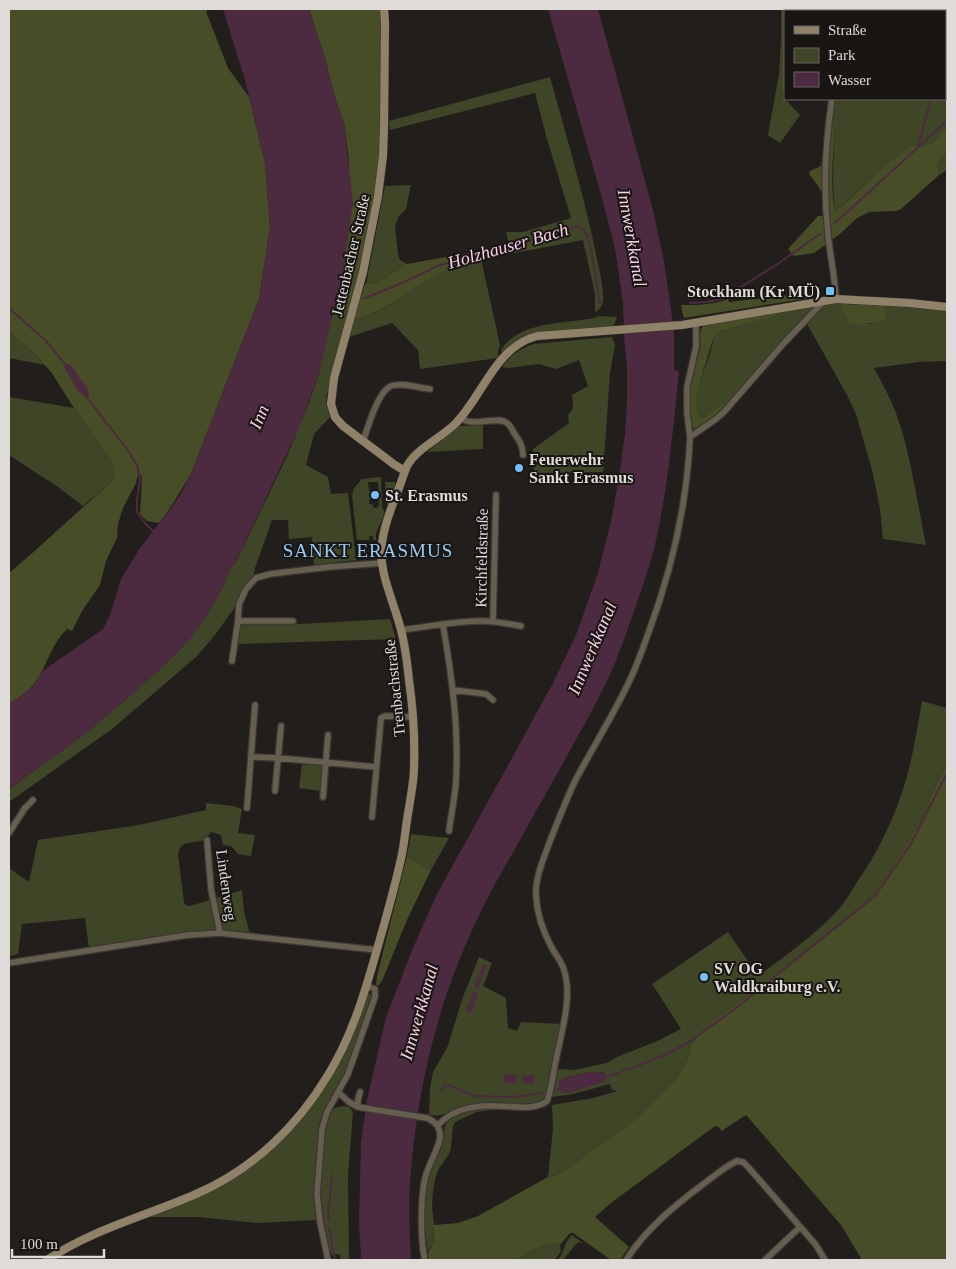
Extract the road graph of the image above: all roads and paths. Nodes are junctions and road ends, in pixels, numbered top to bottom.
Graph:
1 (384, 9) edge
2 (832, 100) edge
3 (836, 299) junction
4 (825, 300) junction
5 (947, 307) edge
6 (696, 323) junction
7 (430, 389) dead end
8 (460, 418) junction
9 (690, 436) junction
10 (363, 442) junction
11 (523, 455) dead end
12 (405, 471) junction
13 (496, 495) dead end
14 (382, 563) junction
15 (293, 620) dead end
16 (238, 621) junction
17 (493, 621) junction
18 (443, 625) junction
19 (521, 626) dead end
20 (401, 630) junction
21 (232, 661) dead end
22 (453, 690) junction
23 (493, 700) dead end
24 (255, 705) dead end
25 (412, 717) junction
26 (281, 726) dead end
27 (328, 735) dead end
28 (251, 756) junction
29 (278, 758) junction
30 (326, 762) junction
31 (376, 766) junction
32 (275, 791) dead end
33 (323, 797) dead end
34 (33, 800) dead end
35 (247, 808) dead end
36 (372, 817) dead end
37 (448, 831) dead end
38 (9, 832) edge
39 (207, 840) dead end
40 (220, 933) junction
41 (377, 950) junction
42 (9, 963) edge
43 (367, 986) junction
44 (360, 1092) dead end
45 (339, 1093) junction
46 (360, 1107) junction
47 (438, 1125) junction
48 (800, 1227) junction
49 (47, 1260) edge
50 (328, 1260) edge
51 (425, 1260) edge
52 (626, 1260) edge
53 (765, 1260) edge
54 (825, 1260) edge

1 - 10 street, Jettenbacher Straße
2 - 3 street
3 - 4 street, Trenbachstraße
3 - 5 street, Trenbachstraße
4 - 6 street, Trenbachstraße
4 - 9 street
6 - 8 street, Trenbachstraße
6 - 9 street
7 - 10 street
8 - 11 street
8 - 12 street, Trenbachstraße
9 - 47 street
10 - 12 street, Jettenbacher Straße
12 - 14 street, Trenbachstraße
13 - 17 street, Kirchfeldstraße
14 - 16 street
14 - 20 street, Trenbachstraße
15 - 16 street
16 - 21 street
17 - 18 street, Kirchfeldstraße
17 - 19 street, Kirchfeldstraße
18 - 20 street, Kirchfeldstraße
18 - 22 street
20 - 25 street, Trenbachstraße
22 - 23 street
22 - 37 street
24 - 28 street
25 - 31 street
25 - 41 street, Trenbachstraße
26 - 29 street
27 - 30 street
28 - 29 street
28 - 35 street
29 - 30 street
29 - 32 street
30 - 31 street
30 - 33 street
31 - 36 street
34 - 38 street
39 - 40 street, Lindenweg
40 - 41 street
40 - 42 street
41 - 43 street, Trenbachstraße
43 - 45 street
43 - 49 street, Trenbachstraße
44 - 46 street
45 - 46 street
45 - 50 street
46 - 47 street
47 - 51 street
48 - 52 street
48 - 53 street
48 - 54 street

